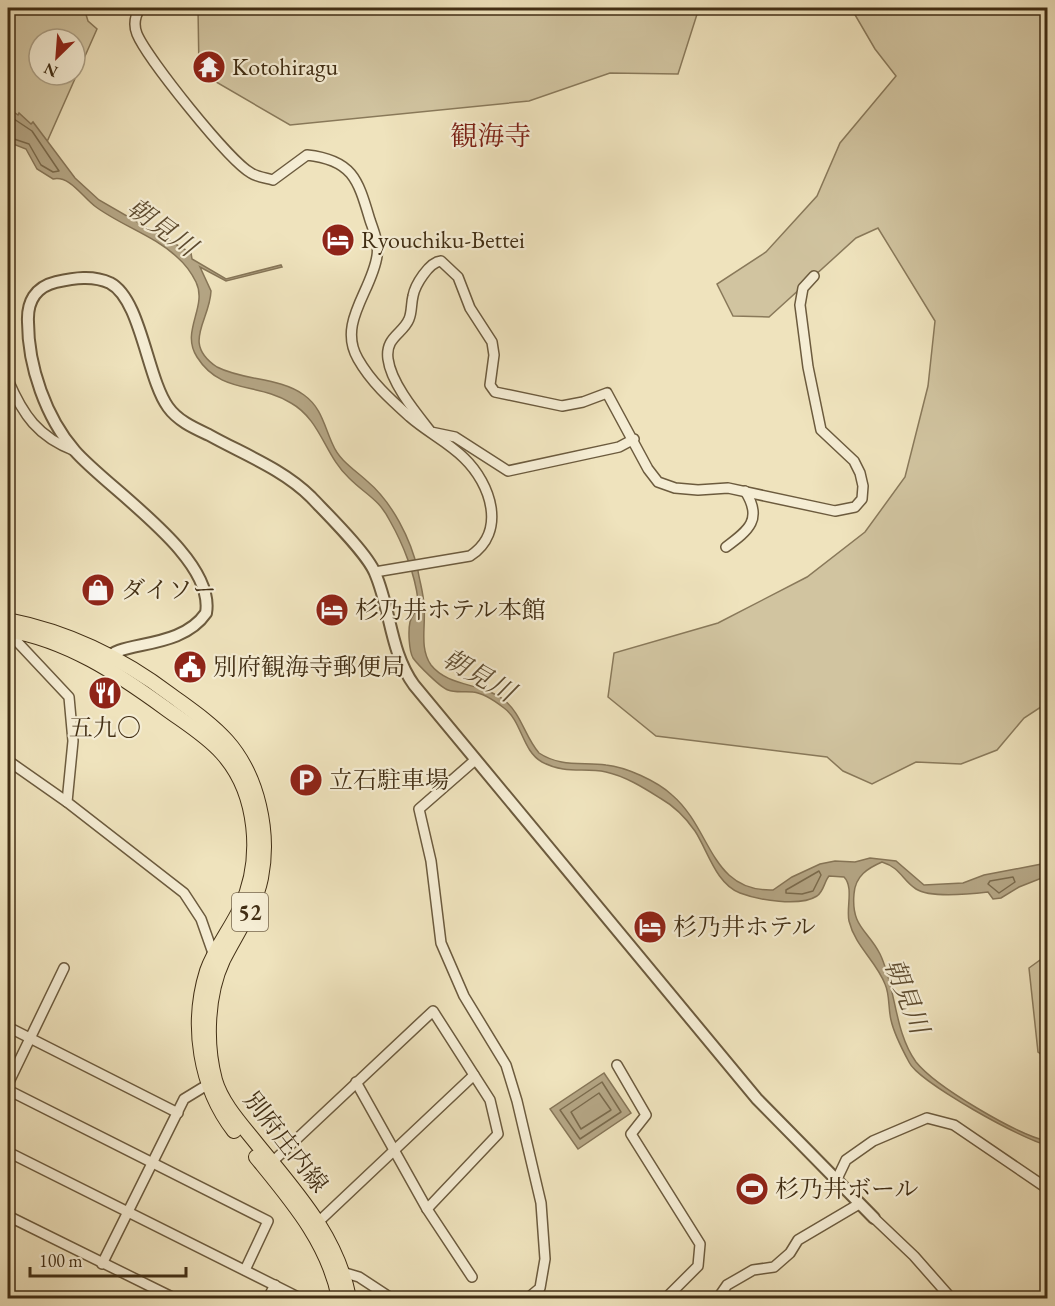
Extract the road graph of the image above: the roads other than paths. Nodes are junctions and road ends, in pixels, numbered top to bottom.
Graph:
1 (140, 8) edge
2 (814, 276) dead end
3 (8, 380) edge
4 (431, 432) junction
5 (634, 438) junction
6 (75, 451) junction
7 (745, 491) junction
8 (726, 547) dead end
9 (378, 571) junction
10 (8, 620) edge
11 (8, 631) edge
12 (106, 660) junction
13 (474, 760) junction
14 (10, 762) dead end
15 (67, 802) junction
16 (214, 956) junction
17 (64, 968) dead end
18 (8, 1027) edge
19 (30, 1039) junction
20 (617, 1065) dead end
21 (474, 1076) junction
22 (356, 1082) junction
23 (8, 1084) edge
24 (207, 1084) junction
25 (8, 1090) edge
26 (177, 1113) junction
27 (8, 1152) edge
28 (395, 1152) junction
29 (153, 1163) junction
30 (269, 1166) junction
31 (836, 1181) junction
32 (1047, 1190) edge
33 (859, 1204) junction
34 (427, 1209) junction
35 (129, 1212) junction
36 (8, 1216) edge
37 (874, 1218) joint
38 (315, 1226) junction
39 (102, 1263) junction
40 (245, 1270) junction
41 (342, 1272) junction
42 (472, 1277) dead end
43 (276, 1285) junction
44 (174, 1299) edge
45 (268, 1299) edge
46 (300, 1299) edge
47 (339, 1299) edge
48 (349, 1299) edge
49 (391, 1299) edge
50 (528, 1299) edge
51 (666, 1299) edge
52 (718, 1299) edge
53 (951, 1299) edge

1 - 4 street
2 - 7 street
3 - 6 street
4 - 5 street
4 - 5 street
4 - 9 street
5 - 7 street
6 - 9 street
6 - 12 street
7 - 8 street
9 - 13 street
10 - 12 main road, 別府庄内線 / 52
11 - 12 main road, 別府庄内線 / 52
11 - 15 street
12 - 16 main road, 別府庄内線 / 52
12 - 30 main road, 別府庄内線 / 52
13 - 31 street
13 - 50 street
14 - 15 street
15 - 16 street
16 - 24 main road, 別府庄内線 / 52
17 - 19 street
18 - 19 street
19 - 23 street
19 - 26 street
20 - 51 street
21 - 22 street
21 - 28 street
21 - 34 street
22 - 28 street
22 - 30 street
24 - 26 street
24 - 30 main road, 別府庄内線 / 52
25 - 29 street
26 - 29 street
27 - 35 street
28 - 34 street
28 - 38 street
29 - 35 street
29 - 40 street
30 - 38 main road, 別府庄内線 / 52
31 - 32 street
31 - 33 street
33 - 37 street
33 - 52 street
34 - 42 street
35 - 39 street
35 - 40 street
36 - 39 street
37 - 53 street
38 - 41 main road, 別府庄内線 / 52
38 - 47 main road, 別府庄内線 / 52
39 - 44 street
40 - 43 street
41 - 48 main road, 別府庄内線 / 52
41 - 49 street
43 - 45 street
43 - 46 street

